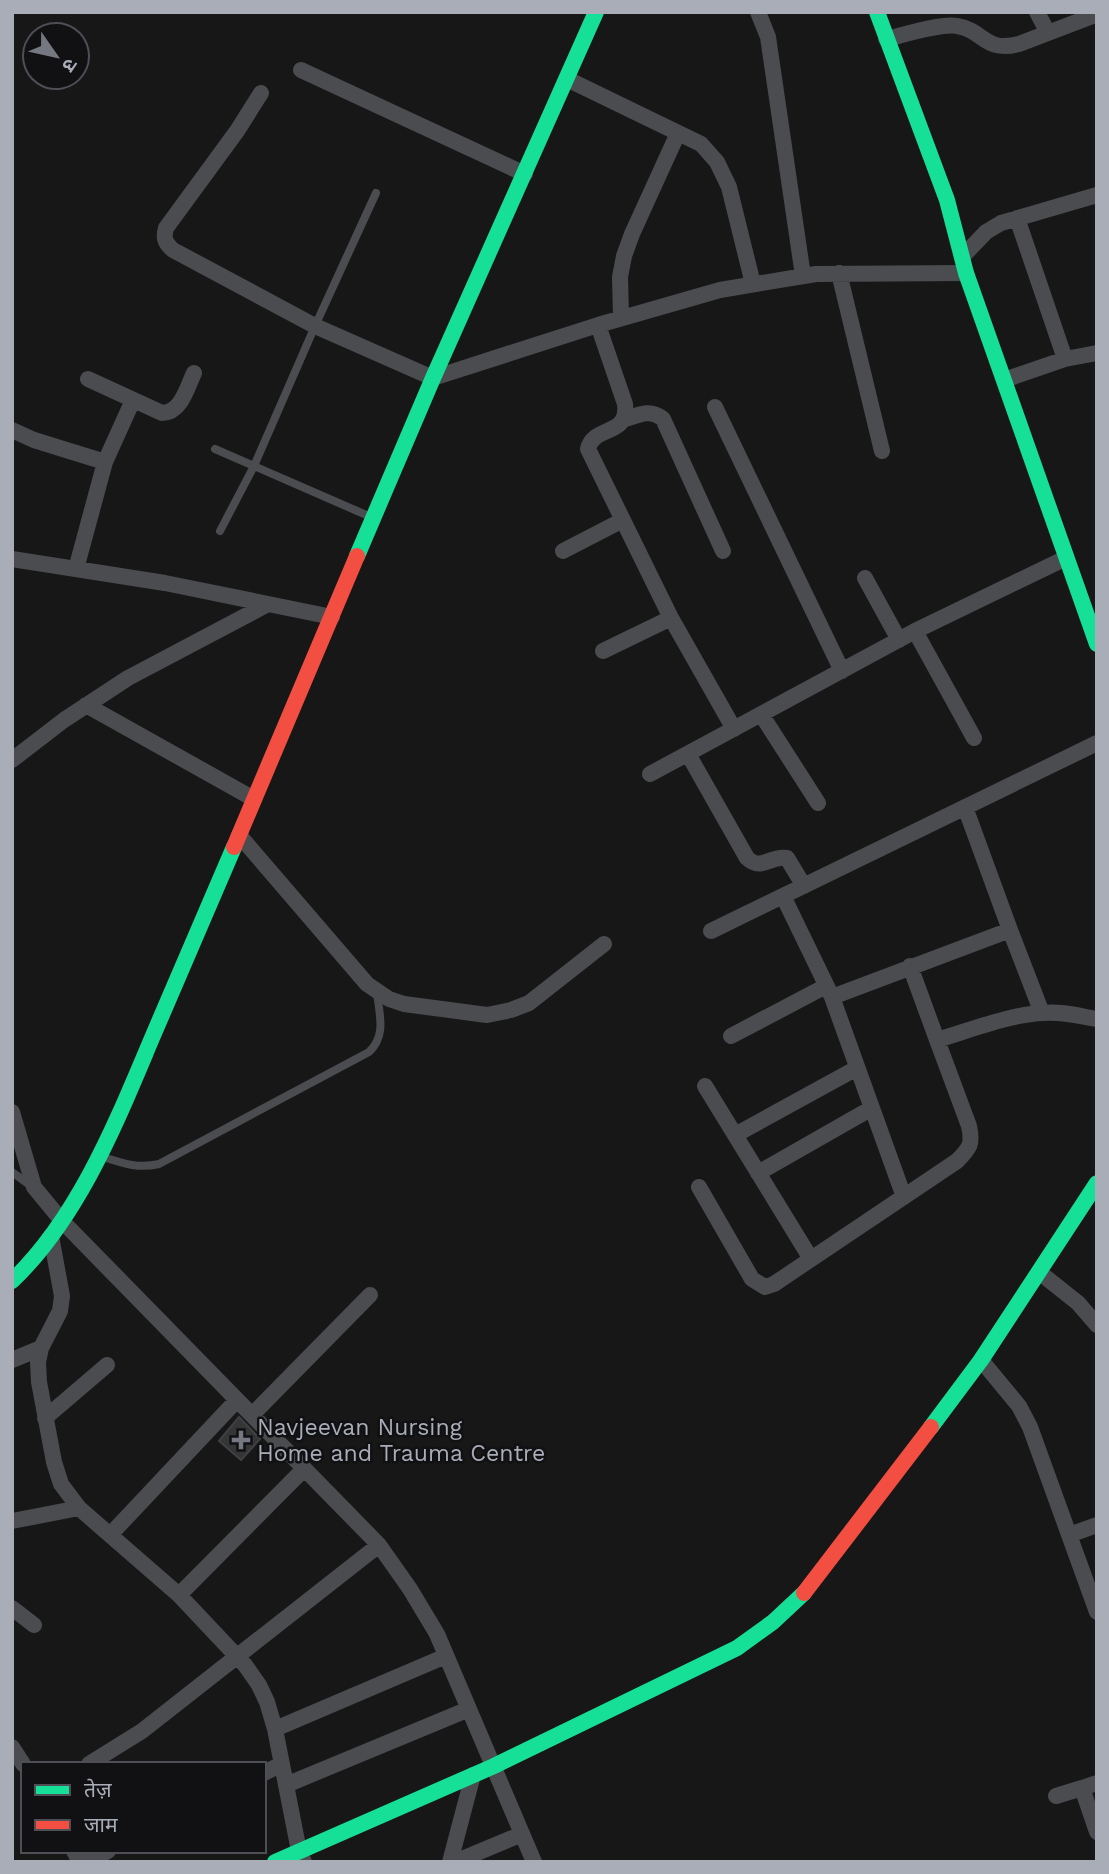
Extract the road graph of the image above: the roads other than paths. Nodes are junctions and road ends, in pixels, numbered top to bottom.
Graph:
1 (596, 12) edge
2 (758, 12) edge
3 (877, 12) edge
4 (1037, 12) edge
5 (1095, 15) dead end
6 (960, 19) edge
7 (1048, 33) junction
8 (886, 39) junction
9 (301, 70) dead end
10 (567, 79) junction
11 (261, 93) dead end
12 (678, 133) junction
13 (525, 174) junction
14 (376, 193) dead end
15 (1097, 195) edge
16 (1017, 218) junction
17 (964, 265) junction
18 (839, 273) junction
19 (803, 276) junction
20 (753, 284) junction
21 (621, 318) junction
22 (598, 325) junction
23 (315, 326) junction
24 (1097, 353) edge
25 (1065, 359) junction
26 (194, 373) dead end
27 (433, 378) junction
28 (88, 379) dead end
29 (1004, 380) junction
30 (133, 400) junction
31 (715, 407) dead end
32 (623, 420) junction
33 (12, 430) edge
34 (215, 449) dead end
35 (882, 450) dead end
36 (105, 462) junction
37 (254, 466) junction
38 (374, 518) junction
39 (623, 520) junction
40 (220, 531) dead end
41 (563, 551) dead end
42 (723, 551) dead end
43 (1066, 558) junction
44 (12, 559) edge
45 (76, 569) junction
46 (865, 578) dead end
47 (268, 604) junction
48 (332, 617) junction
49 (671, 618) junction
50 (1092, 620) edge
51 (915, 631) junction
52 (899, 640) junction
53 (1097, 644) edge
54 (603, 651) dead end
55 (842, 671) junction
56 (86, 705) junction
57 (761, 714) junction
58 (734, 729) junction
59 (974, 738) dead end
60 (1097, 743) edge
61 (688, 754) junction
62 (12, 760) edge
63 (650, 774) dead end
64 (254, 799) junction
65 (818, 803) dead end
66 (965, 807) junction
67 (239, 835) junction
68 (804, 886) junction
69 (783, 896) junction
70 (1010, 930) junction
71 (710, 932) dead end
72 (604, 944) dead end
73 (910, 966) junction
74 (377, 992) junction
75 (829, 992) junction
76 (1042, 1013) junction
77 (1097, 1019) edge
78 (731, 1036) dead end
79 (937, 1040) junction
80 (857, 1068) junction
81 (705, 1086) dead end
82 (872, 1108) junction
83 (12, 1112) edge
84 (735, 1135) junction
85 (100, 1156) junction
86 (12, 1172) edge
87 (758, 1173) junction
88 (1097, 1183) edge
89 (34, 1187) junction
90 (699, 1187) dead end
91 (904, 1196) junction
92 (62, 1222) junction
93 (51, 1236) junction
94 (811, 1259) junction
95 (1039, 1272) junction
96 (12, 1281) edge
97 (370, 1295) dead end
98 (1097, 1325) edge
99 (41, 1348) junction
100 (12, 1360) edge
101 (981, 1360) junction
102 (107, 1365) dead end
103 (237, 1400) junction
104 (252, 1415) junction
105 (46, 1418) junction
106 (304, 1469) junction
107 (79, 1508) junction
108 (12, 1521) edge
109 (1097, 1525) edge
110 (110, 1535) junction
111 (1069, 1535) junction
112 (379, 1545) junction
113 (179, 1595) junction
114 (12, 1608) edge
115 (1097, 1612) edge
116 (34, 1625) dead end
117 (237, 1656) junction
118 (446, 1656) junction
119 (469, 1709) junction
120 (275, 1728) junction
121 (92, 1762) edge
122 (282, 1764) junction
123 (494, 1766) junction
124 (266, 1772) edge
125 (473, 1775) junction
126 (286, 1785) junction
127 (1089, 1785) edge
128 (1056, 1796) dead end
129 (1097, 1832) edge
130 (522, 1834) junction
131 (104, 1853) edge
132 (302, 1856) edge
133 (87, 1862) edge
134 (275, 1862) edge
135 (452, 1862) edge
136 (534, 1862) edge

1 - 10 street
2 - 19 street
3 - 8 street
4 - 7 street
5 - 7 street
6 - 7 street
6 - 8 street
8 - 17 street
9 - 13 street
10 - 12 street
10 - 13 street
11 - 23 street
12 - 20 street
12 - 21 street
13 - 27 street
14 - 23 lane
15 - 16 street
16 - 17 street
16 - 25 street
17 - 18 street
17 - 29 street
18 - 19 street
18 - 35 street
19 - 20 street
20 - 21 street
21 - 22 street
22 - 27 street
22 - 32 street
23 - 27 street
23 - 37 lane
24 - 25 street
25 - 29 street
26 - 30 street
27 - 38 street
28 - 30 street
29 - 43 street
30 - 36 street
31 - 55 street
32 - 39 street
32 - 42 street
33 - 36 street
34 - 37 lane
36 - 45 street
37 - 38 lane
37 - 40 lane
38 - 48 street
39 - 41 street
39 - 49 street
43 - 50 street
43 - 51 street
44 - 45 street
45 - 47 street
46 - 52 street
47 - 48 street
47 - 56 street
48 - 64 street
49 - 54 street
49 - 58 street
50 - 53 street
51 - 52 street
51 - 59 street
52 - 55 street
55 - 57 street
56 - 62 street
56 - 64 street
57 - 58 street
57 - 65 street
58 - 61 street
60 - 66 street
61 - 63 street
61 - 68 street
64 - 67 street
66 - 68 street
66 - 70 street
67 - 74 street
67 - 85 street
68 - 69 street
69 - 71 street
69 - 75 street
70 - 73 street
70 - 76 street
72 - 74 street
73 - 75 street
73 - 79 street
74 - 85 lane
75 - 78 street
75 - 80 street
76 - 77 street
76 - 79 street
79 - 91 street
80 - 82 street
80 - 84 street
81 - 84 street
82 - 87 street
82 - 91 street
83 - 89 street
84 - 87 street
85 - 92 street
86 - 89 lane
87 - 94 street
88 - 95 street
89 - 92 street
90 - 94 street
91 - 94 street
92 - 93 street
92 - 103 street
93 - 96 street
93 - 99 street
95 - 98 street
95 - 101 street
97 - 104 street
99 - 100 street
99 - 105 street
101 - 111 street
101 - 123 street
102 - 105 street
103 - 104 street
103 - 110 street
104 - 106 street
105 - 107 street
106 - 112 street
106 - 113 street
107 - 108 street
107 - 110 street
109 - 111 street
110 - 113 street
111 - 115 street
112 - 117 street
112 - 118 street
113 - 117 street
114 - 116 street
117 - 120 street
117 - 121 street
118 - 119 street
118 - 120 street
119 - 123 street
119 - 126 street
120 - 122 street
122 - 124 street
122 - 126 street
123 - 125 street
123 - 130 street
125 - 132 street
125 - 135 street
126 - 132 street
127 - 128 street
127 - 129 street
130 - 135 street
130 - 136 street
131 - 133 street
132 - 134 street

